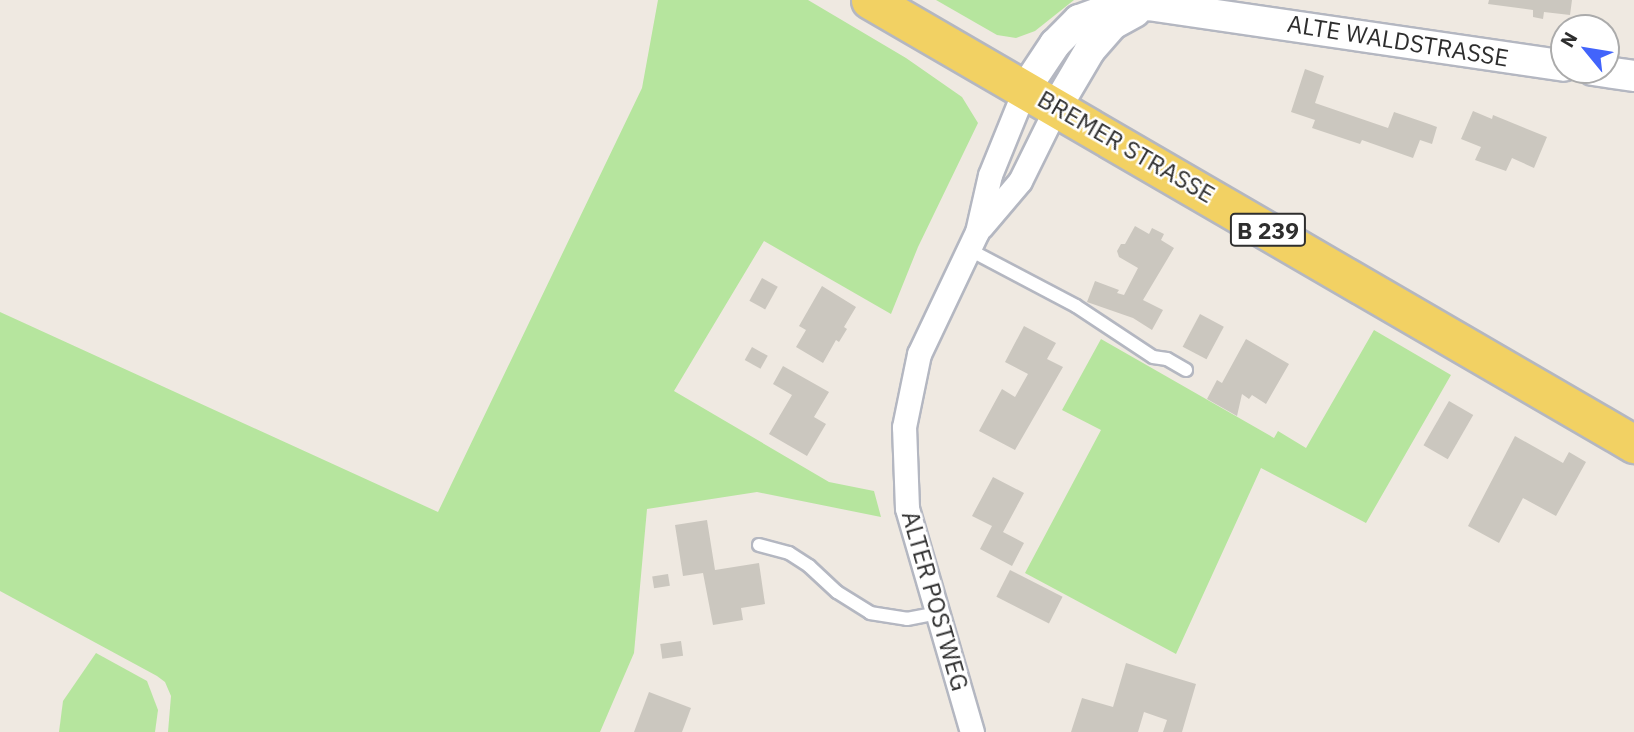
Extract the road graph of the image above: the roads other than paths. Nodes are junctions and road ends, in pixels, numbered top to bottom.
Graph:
1 (870, 0) edge
2 (1148, 5) junction
3 (1550, 64) edge
4 (1025, 89) junction
5 (1057, 106) junction
6 (973, 240) junction
7 (1186, 370) dead end
8 (1634, 444) edge
9 (760, 545) dead end
10 (937, 613) junction
11 (972, 732) edge

1 - 4 main road, BREMER STRASSE / B 239
2 - 3 street, ALTE WALDSTRASSE
2 - 4 street, ALTE WALDSTRASSE
2 - 5 street
4 - 5 main road, BREMER STRASSE / B 239
4 - 6 street, ALTER POSTWEG
5 - 6 street, ALTER POSTWEG
5 - 8 main road, BREMER STRASSE / B 239
6 - 7 lane
6 - 10 street, ALTER POSTWEG
9 - 10 lane
10 - 11 street, ALTER POSTWEG

